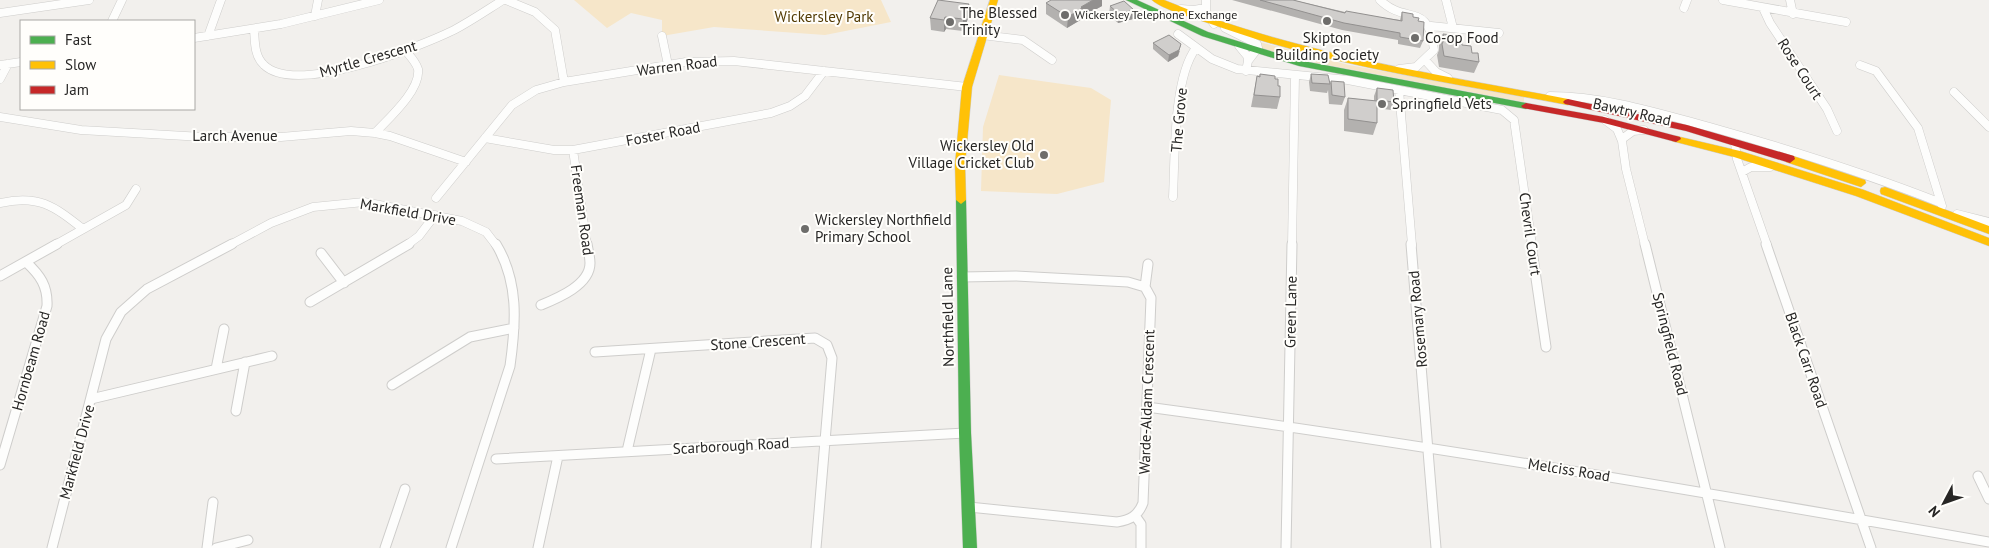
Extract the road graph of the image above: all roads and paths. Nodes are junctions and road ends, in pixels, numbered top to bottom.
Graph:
1 (89, 0) edge
2 (122, 0) edge
3 (221, 0) edge
4 (318, 0) edge
5 (379, 0) edge
6 (504, 0) edge
7 (994, 0) edge
8 (1130, 0) edge
9 (1156, 0) edge
10 (1206, 0) edge
11 (1380, 0) edge
12 (1446, 0) edge
13 (1723, 0) edge
14 (1790, 0) edge
15 (1205, 8) junction
16 (1763, 8) junction
17 (1175, 9) junction
18 (0, 13) edge
19 (1793, 14) junction
20 (315, 16) junction
21 (112, 20) edge
22 (1846, 22) dead end
23 (1217, 25) junction
24 (1431, 26) junction
25 (1453, 28) junction
26 (254, 29) junction
27 (1499, 33) dead end
28 (1178, 34) dead end
29 (982, 35) junction
30 (208, 36) junction
31 (662, 36) dead end
32 (195, 38) edge
33 (1239, 46) junction
34 (1196, 48) junction
35 (405, 50) junction
36 (1257, 51) junction
37 (1052, 60) dead end
38 (1424, 60) junction
39 (1248, 61) junction
40 (20, 62) edge
41 (4, 65) edge
42 (668, 65) junction
43 (1860, 65) dead end
44 (1395, 70) junction
45 (824, 71) junction
46 (1246, 71) junction
47 (1295, 76) junction
48 (0, 79) edge
49 (1453, 80) junction
50 (564, 82) junction
51 (967, 87) junction
52 (1399, 90) junction
53 (1954, 92) dead end
54 (1542, 97) junction
55 (0, 117) edge
56 (1604, 120) junction
57 (1989, 127) edge
58 (1647, 130) junction
59 (1837, 131) dead end
60 (375, 134) junction
61 (485, 138) junction
62 (1622, 139) junction
63 (1736, 148) junction
64 (574, 150) junction
65 (1771, 159) junction
66 (466, 162) junction
67 (1783, 169) junction
68 (1742, 172) junction
69 (136, 189) dead end
70 (1173, 197) dead end
71 (436, 198) dead end
72 (0, 203) edge
73 (1942, 208) junction
74 (435, 215) junction
75 (1989, 222) edge
76 (83, 229) junction
77 (1989, 230) edge
78 (1989, 242) edge
79 (320, 254) dead end
80 (26, 262) junction
81 (1148, 264) dead end
82 (0, 276) edge
83 (962, 277) junction
84 (344, 283) junction
85 (1145, 287) junction
86 (310, 302) dead end
87 (541, 305) dead end
88 (514, 328) junction
89 (224, 329) dead end
90 (1546, 347) dead end
91 (651, 349) junction
92 (595, 352) dead end
93 (272, 356) dead end
94 (245, 362) junction
95 (216, 369) junction
96 (392, 385) dead end
97 (92, 399) junction
98 (1147, 407) junction
99 (236, 411) dead end
100 (1290, 426) junction
101 (966, 433) junction
102 (825, 440) junction
103 (1428, 448) junction
104 (627, 451) junction
105 (558, 456) junction
106 (496, 459) dead end
107 (0, 465) edge
108 (1978, 476) dead end
109 (405, 489) dead end
110 (1707, 494) junction
111 (1989, 499) edge
112 (213, 502) dead end
113 (969, 506) junction
114 (1136, 517) junction
115 (1861, 521) junction
116 (248, 540) dead end
117 (1989, 542) edge
118 (52, 548) edge
119 (207, 548) edge
120 (216, 548) edge
121 (385, 548) edge
122 (451, 548) edge
123 (538, 548) edge
124 (816, 548) edge
125 (970, 548) edge
126 (1141, 548) edge
127 (1286, 548) edge
128 (1436, 548) edge
129 (1720, 548) edge
130 (1871, 548) edge

1 - 18 street
2 - 21 street
3 - 30 street
4 - 20 street
5 - 20 street
6 - 35 street, Myrtle Crescent
6 - 50 street
7 - 29 main road, Northfield Lane
8 - 33 main road, Bawtry Road
9 - 17 main road, Bawtry Road
10 - 15 street
11 - 24 street
12 - 25 street
13 - 16 street
14 - 19 street
15 - 17 street
15 - 23 street
16 - 19 street
16 - 59 street, Rose Court
17 - 23 main road, Bawtry Road
19 - 22 street
20 - 26 street
23 - 36 street, Bawtry Road
23 - 44 main road, Bawtry Road
24 - 25 street
24 - 38 street
25 - 27 street
26 - 30 street
26 - 35 street, Myrtle Crescent
28 - 34 street
29 - 37 street
29 - 51 main road, Northfield Lane
30 - 32 street
31 - 42 street
33 - 36 main road, Bawtry Road
33 - 39 street
34 - 46 street
34 - 70 street, The Grove
35 - 60 street
36 - 39 street
36 - 56 main road, Bawtry Road
38 - 44 street
38 - 49 street
39 - 46 street
40 - 41 street
41 - 48 street
42 - 45 street, Warren Road
42 - 50 street, Warren Road
43 - 73 street
44 - 49 main road, Bawtry Road
45 - 51 street, Warren Road
45 - 64 street, Foster Road
46 - 47 street
47 - 52 street
47 - 100 street, Green Lane
49 - 54 main road, Bawtry Road
50 - 61 street, Warren Road
51 - 83 main road, Northfield Lane
52 - 90 street, Chevril Court
52 - 103 street, Rosemary Road
53 - 57 street
54 - 63 main road, Bawtry Road
54 - 73 street, Bawtry Road
55 - 60 street, Larch Avenue
56 - 58 main road, Bawtry Road
56 - 62 street
58 - 62 street
58 - 63 main road, Bawtry Road
60 - 66 street, Larch Avenue
61 - 64 street, Foster Road
61 - 66 street, Warren Road
62 - 110 street, Springfield Road
63 - 65 main road, Bawtry Road
63 - 68 street, Black Carr Road
64 - 87 street, Freeman Road
65 - 67 main road, Bawtry Road
65 - 73 main road, Bawtry Road
66 - 71 street, Warren Road
67 - 68 street
67 - 78 main road, Bawtry Road
68 - 115 street, Black Carr Road
69 - 76 street
72 - 76 street
73 - 75 street, Bawtry Road
73 - 77 main road, Bawtry Road
74 - 84 street
74 - 88 street, Markfield Drive
74 - 97 street, Markfield Drive
76 - 80 street
79 - 84 street
80 - 82 street
80 - 107 street, Hornbeam Road
81 - 85 street, Warde-Aldam Crescent
83 - 85 street
83 - 101 main road, Northfield Lane
84 - 86 street
85 - 98 street, Warde-Aldam Crescent
88 - 96 street
88 - 122 street, Markfield Drive
89 - 95 street
91 - 92 street, Stone Crescent
91 - 102 street, Stone Crescent
91 - 104 street
93 - 94 street
94 - 95 street
94 - 99 street
95 - 97 street
97 - 118 street, Markfield Drive
98 - 100 street, Melciss Road
98 - 114 street, Warde-Aldam Crescent
100 - 103 street, Melciss Road
100 - 127 street, Green Lane
101 - 102 street, Scarborough Road
101 - 113 main road, Northfield Lane
102 - 104 street, Scarborough Road
102 - 124 street, Stone Crescent
103 - 110 street, Melciss Road
103 - 128 street, Rosemary Road
104 - 105 street, Scarborough Road
105 - 106 street, Scarborough Road
105 - 123 street
108 - 111 street
109 - 121 street
110 - 115 street, Melciss Road
110 - 129 street, Springfield Road
112 - 119 street
113 - 114 street
113 - 125 main road, Northfield Lane
114 - 126 street, Warde-Aldam Crescent
115 - 117 street, Melciss Road
115 - 130 street, Black Carr Road
116 - 120 street

